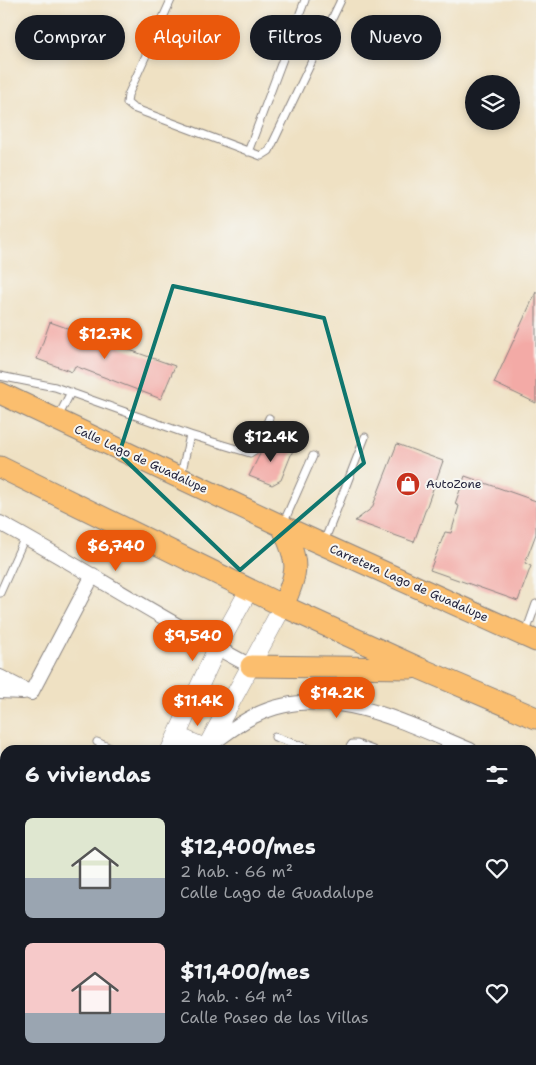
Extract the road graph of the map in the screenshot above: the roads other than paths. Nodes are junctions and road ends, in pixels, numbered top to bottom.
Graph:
1 (171, 0) edge
2 (305, 0) edge
3 (341, 0) edge
4 (248, 152) junction
5 (0, 376) edge
6 (71, 392) junction
7 (5, 398) edge
8 (269, 418) dead end
9 (57, 420) junction
10 (190, 435) junction
11 (365, 438) dead end
12 (312, 456) dead end
13 (0, 467) edge
14 (180, 477) junction
15 (0, 523) edge
16 (282, 526) junction
17 (25, 537) junction
18 (323, 544) junction
19 (93, 575) junction
20 (249, 590) junction
21 (0, 593) edge
22 (536, 604) edge
23 (283, 606) junction
24 (530, 638) edge
25 (217, 648) junction
26 (251, 666) junction
27 (419, 668) junction
28 (0, 678) edge
29 (0, 691) edge
30 (31, 693) junction
31 (536, 718) edge
32 (275, 737) dead end
33 (97, 742) dead end
34 (173, 743) edge
35 (103, 745) edge
36 (207, 745) edge
37 (211, 745) edge
38 (298, 745) edge
39 (458, 745) edge

1 - 4 lane
2 - 4 lane
3 - 4 lane
5 - 6 lane
6 - 9 lane
6 - 10 lane
7 - 9 main road, Calle Lago de Guadalupe
8 - 10 lane
9 - 14 main road, Calle Lago de Guadalupe
10 - 14 lane
11 - 18 lane
12 - 16 lane
13 - 20 main road
14 - 16 main road, Calle Lago de Guadalupe
15 - 17 street
16 - 18 main road, Carretera Lago de Guadalupe
16 - 23 main road
17 - 19 street
17 - 21 lane
18 - 24 main road, Carretera Lago de Guadalupe
19 - 25 street
19 - 30 street
20 - 23 main road
20 - 25 street
22 - 24 lane
23 - 26 street
23 - 27 main road
25 - 26 street
25 - 34 street
26 - 27 main road
26 - 36 street
27 - 31 main road
28 - 30 street
29 - 30 street
32 - 38 lane
33 - 35 lane
37 - 39 street

